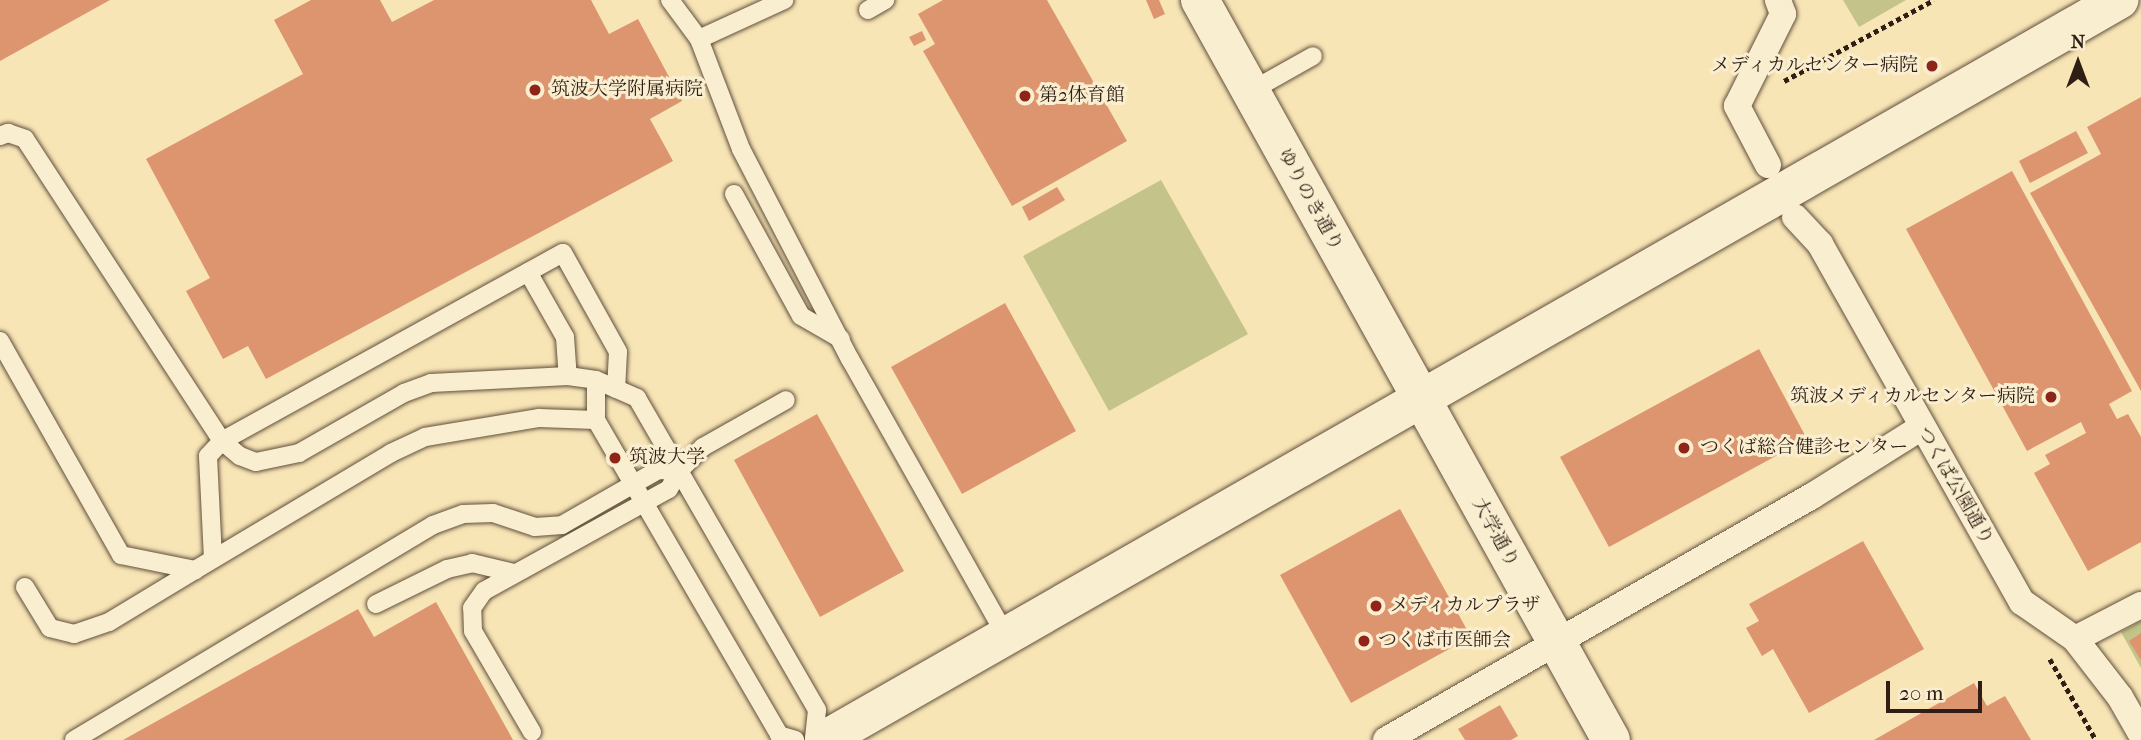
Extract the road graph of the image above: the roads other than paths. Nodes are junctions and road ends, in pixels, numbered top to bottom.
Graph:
1 (670, 0) edge
2 (784, 0) edge
3 (885, 0) edge
4 (1200, 0) edge
5 (1777, 0) edge
6 (2119, 0) edge
7 (868, 10) dead end
8 (699, 40) junction
9 (1313, 56) dead end
10 (1251, 91) junction
11 (0, 136) edge
12 (1768, 164) dead end
13 (734, 194) dead end
14 (1795, 217) dead end
15 (528, 272) junction
16 (841, 339) junction
17 (0, 341) edge
18 (568, 376) junction
19 (596, 380) junction
20 (616, 389) junction
21 (786, 400) dead end
22 (1419, 400) junction
23 (596, 420) junction
24 (1922, 428) junction
25 (222, 441) junction
26 (680, 471) junction
27 (635, 484) junction
28 (646, 503) junction
29 (213, 559) junction
30 (195, 570) junction
31 (514, 573) junction
32 (25, 587) dead end
33 (376, 604) dead end
34 (2141, 605) edge
35 (1006, 636) junction
36 (2075, 639) junction
37 (1557, 643) junction
38 (531, 732) dead end
39 (2141, 734) edge
40 (74, 740) edge
41 (795, 740) edge
42 (814, 740) edge
43 (824, 740) edge
44 (1386, 740) edge
45 (1611, 740) edge

1 - 8 lane
2 - 8 lane
3 - 7 lane
4 - 10 street, ゆりのき通り
5 - 12 street
6 - 22 street
8 - 16 lane
9 - 10 lane
10 - 22 street, ゆりのき通り
11 - 25 lane
13 - 16 lane
14 - 24 street, つくば公園通り
15 - 18 lane
15 - 20 lane
15 - 25 lane
16 - 35 lane
17 - 30 lane
18 - 19 lane
18 - 25 lane
19 - 20 lane
19 - 23 lane
20 - 26 lane
21 - 26 lane
22 - 35 street
22 - 37 street, 大学通り
23 - 27 lane
23 - 29 lane
24 - 36 street, つくば公園通り
24 - 37 street
25 - 29 lane
26 - 27 lane
26 - 28 lane
26 - 42 lane
27 - 28 lane
27 - 40 lane
28 - 31 lane
28 - 41 lane
29 - 30 lane
30 - 32 lane
31 - 33 lane
31 - 38 lane
34 - 36 street
35 - 43 street
36 - 39 street, つくば公園通り
37 - 44 street
37 - 45 street, 大学通り

